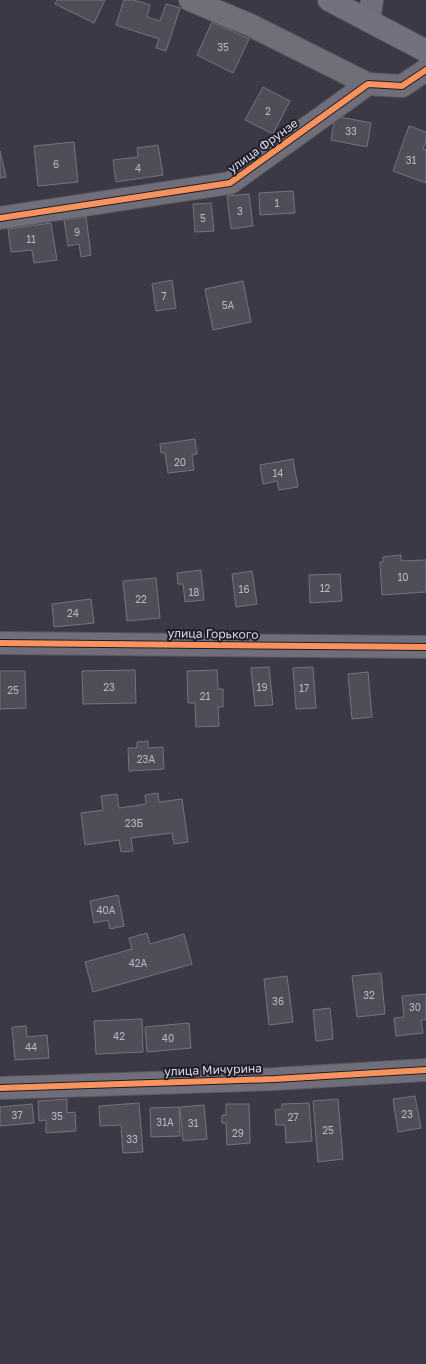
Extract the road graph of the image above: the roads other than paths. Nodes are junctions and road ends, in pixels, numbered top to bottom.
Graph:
1 (190, 0) edge
2 (329, 0) edge
3 (371, 10) edge
4 (426, 51) edge
5 (426, 70) edge
6 (368, 84) junction
7 (0, 218) edge
8 (0, 643) edge
9 (426, 647) edge
10 (426, 1070) edge
11 (0, 1088) edge

1 - 6 street
2 - 3 main road
3 - 4 main road
5 - 6 street
6 - 7 street, улица Фрунзе
8 - 9 street, улица Горького
10 - 11 street, улица Мичурина

